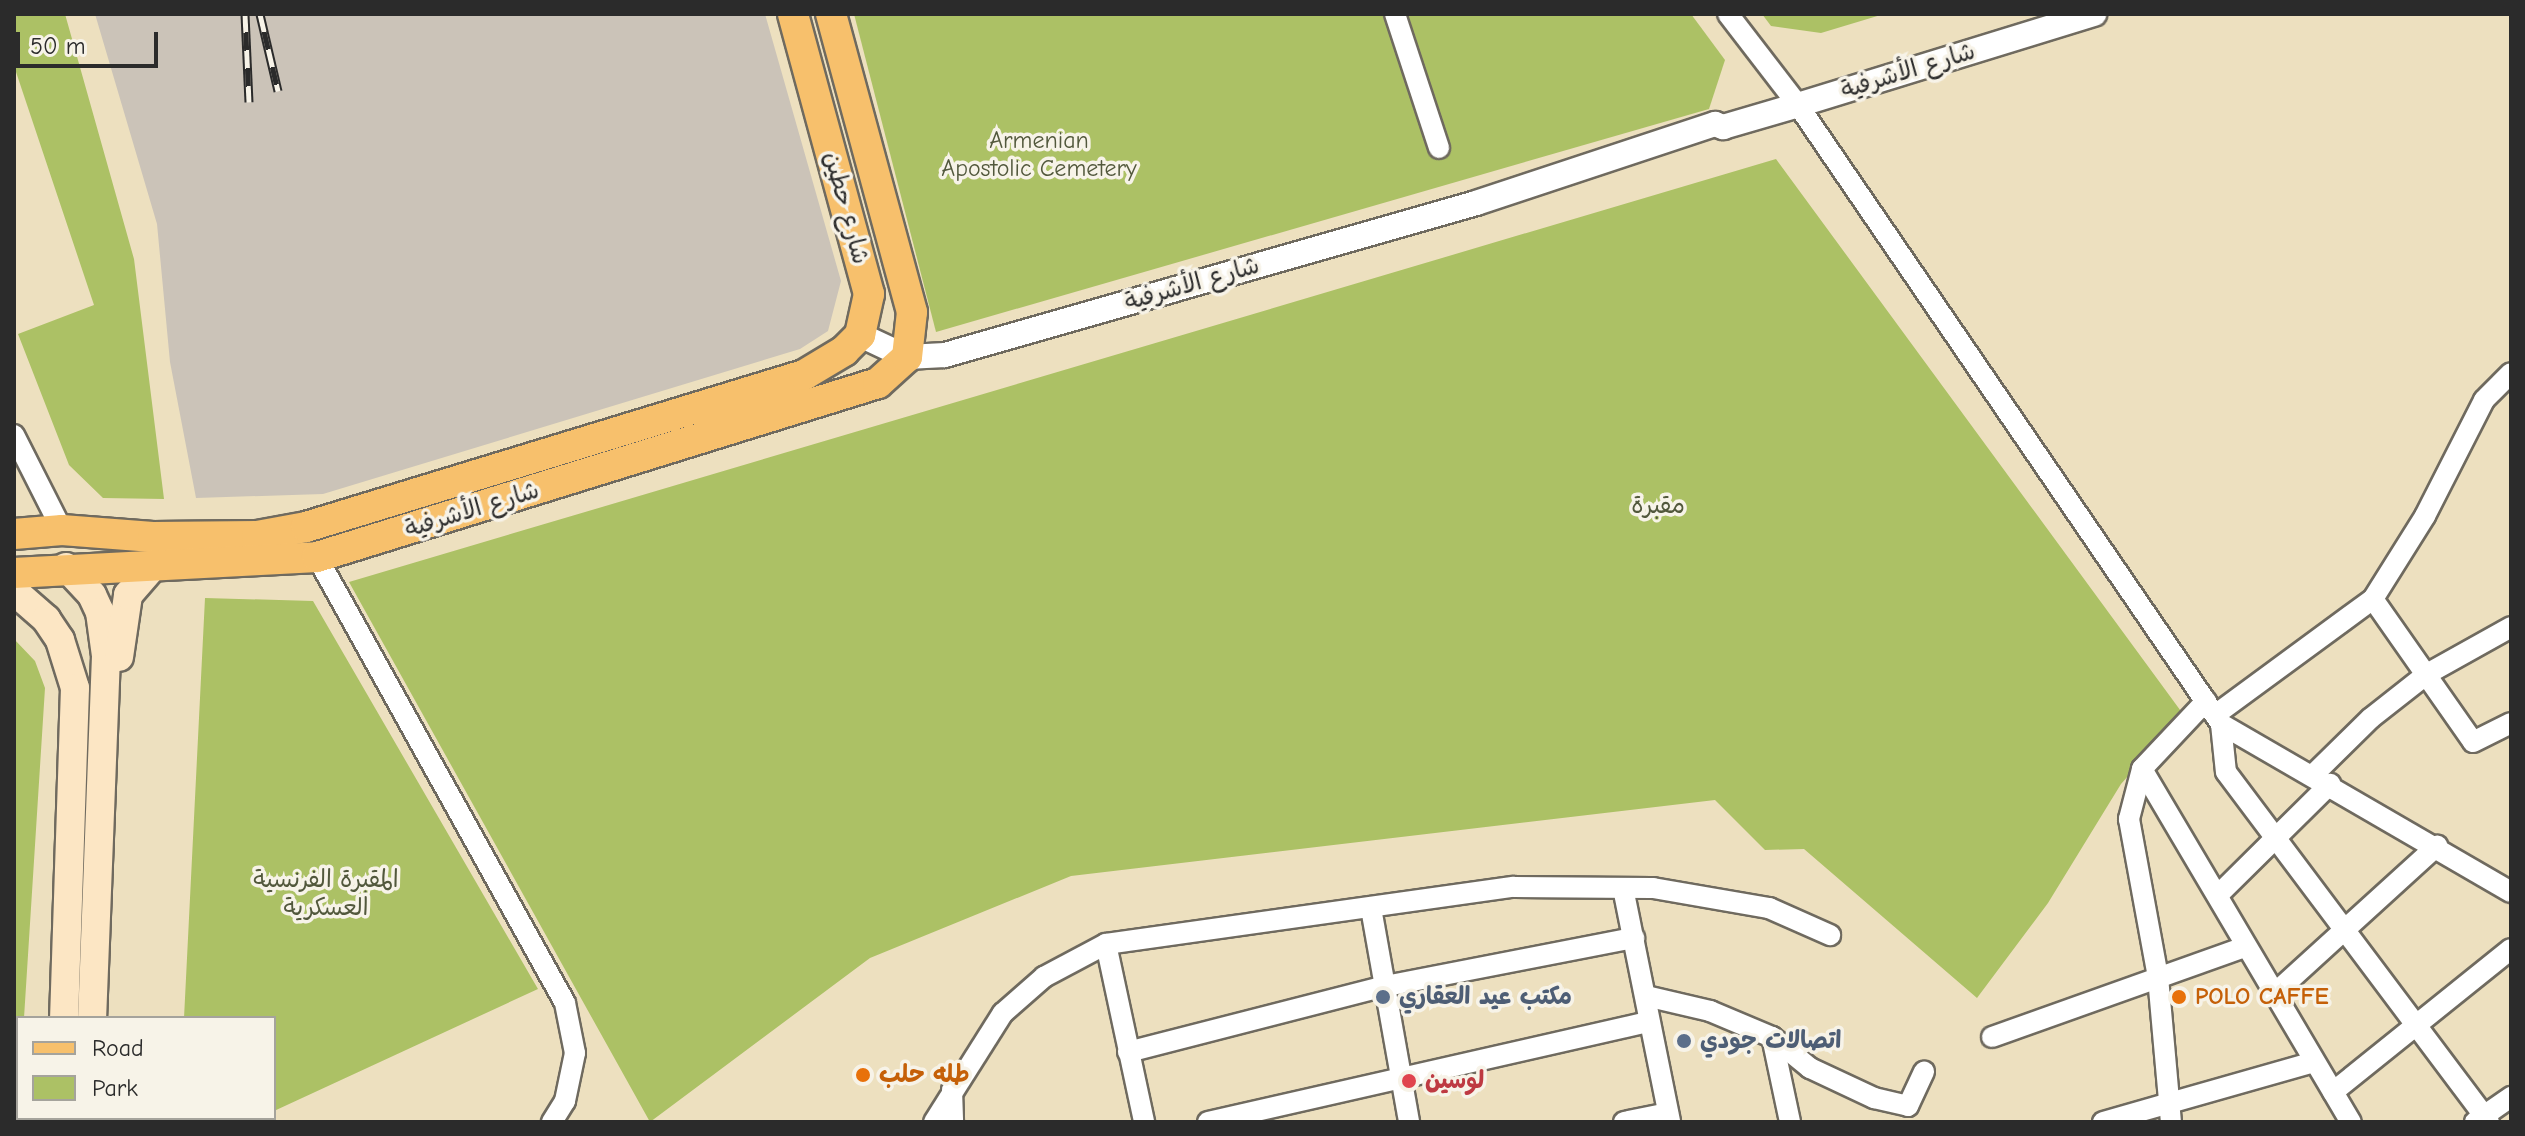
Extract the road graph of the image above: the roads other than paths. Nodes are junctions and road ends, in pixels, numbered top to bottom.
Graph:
1 (793, 14) edge
2 (831, 14) edge
3 (1395, 14) edge
4 (1728, 14) edge
5 (2094, 14) edge
6 (1798, 105) junction
7 (1439, 148) dead end
8 (860, 335) junction
9 (907, 357) junction
10 (2511, 373) edge
11 (15, 437) edge
12 (14, 474) edge
13 (62, 530) junction
14 (14, 534) edge
15 (317, 557) junction
16 (153, 566) junction
17 (66, 567) junction
18 (14, 573) edge
19 (14, 591) edge
20 (2373, 599) junction
21 (2511, 627) edge
22 (2427, 674) junction
23 (2214, 713) junction
24 (2511, 723) edge
25 (101, 752) junction
26 (2142, 769) junction
27 (2322, 780) junction
28 (2277, 839) junction
29 (2437, 846) junction
30 (1623, 888) junction
31 (2511, 892) edge
32 (2218, 895) junction
33 (1371, 908) junction
34 (2346, 932) junction
35 (1830, 935) dead end
36 (1634, 938) junction
37 (1106, 944) junction
38 (2245, 947) junction
39 (2511, 949) edge
40 (2158, 977) junction
41 (1381, 987) junction
42 (2273, 995) junction
43 (1646, 996) junction
44 (64, 1016) edge
45 (92, 1016) edge
46 (1649, 1022) junction
47 (2417, 1026) junction
48 (1772, 1037) junction
49 (1992, 1037) dead end
50 (1128, 1052) junction
51 (2313, 1062) junction
52 (1924, 1072) dead end
53 (1400, 1075) junction
54 (952, 1090) junction
55 (2333, 1092) junction
56 (2511, 1097) edge
57 (2170, 1114) edge
58 (1669, 1117) edge
59 (2483, 1120) edge
60 (552, 1122) edge
61 (934, 1122) edge
62 (953, 1122) edge
63 (1144, 1122) edge
64 (1208, 1122) edge
65 (1409, 1122) edge
66 (1624, 1122) edge
67 (1790, 1122) edge
68 (2103, 1122) edge
69 (2351, 1122) edge

1 - 8 main road, شارع حطين
2 - 9 main road, شارع حطين
3 - 7 street
4 - 6 street
5 - 6 street, شارع الأشرفية
6 - 9 street, شارع الأشرفية
6 - 23 street
8 - 9 street, شارع الأشرفية
8 - 13 main road, شارع الأشرفية
9 - 15 main road, شارع الأشرفية
10 - 20 street
11 - 12 street
11 - 13 street
13 - 14 main road, شارع الأشرفية
13 - 17 main road
15 - 16 main road, شارع الأشرفية
15 - 60 street
16 - 17 main road, شارع الأشرفية
16 - 25 main road
17 - 18 main road, شارع الأشرفية
17 - 25 main road
19 - 44 main road
20 - 22 street
20 - 23 street
21 - 22 street
22 - 24 street
22 - 27 street
23 - 26 street
23 - 27 street
23 - 28 street
25 - 45 main road
26 - 32 street
26 - 40 street
27 - 28 street
27 - 29 street
28 - 32 street
28 - 34 street
29 - 31 street
29 - 34 street
30 - 33 street
30 - 35 street
30 - 36 street
32 - 38 street
33 - 37 street
33 - 41 street
34 - 42 street
34 - 47 street
36 - 41 street
36 - 43 street
37 - 50 street
37 - 54 street
38 - 40 street
38 - 42 street
39 - 47 street
40 - 49 street
40 - 57 street
41 - 50 street
41 - 53 street
42 - 51 street
43 - 46 street
43 - 48 street
46 - 53 street
46 - 58 street
47 - 55 street
47 - 59 street
48 - 52 street
48 - 67 street
50 - 63 street
51 - 55 street
51 - 57 street
53 - 64 street
53 - 65 street
54 - 61 street
54 - 62 street
55 - 69 street
56 - 59 street
57 - 68 street
58 - 66 street

